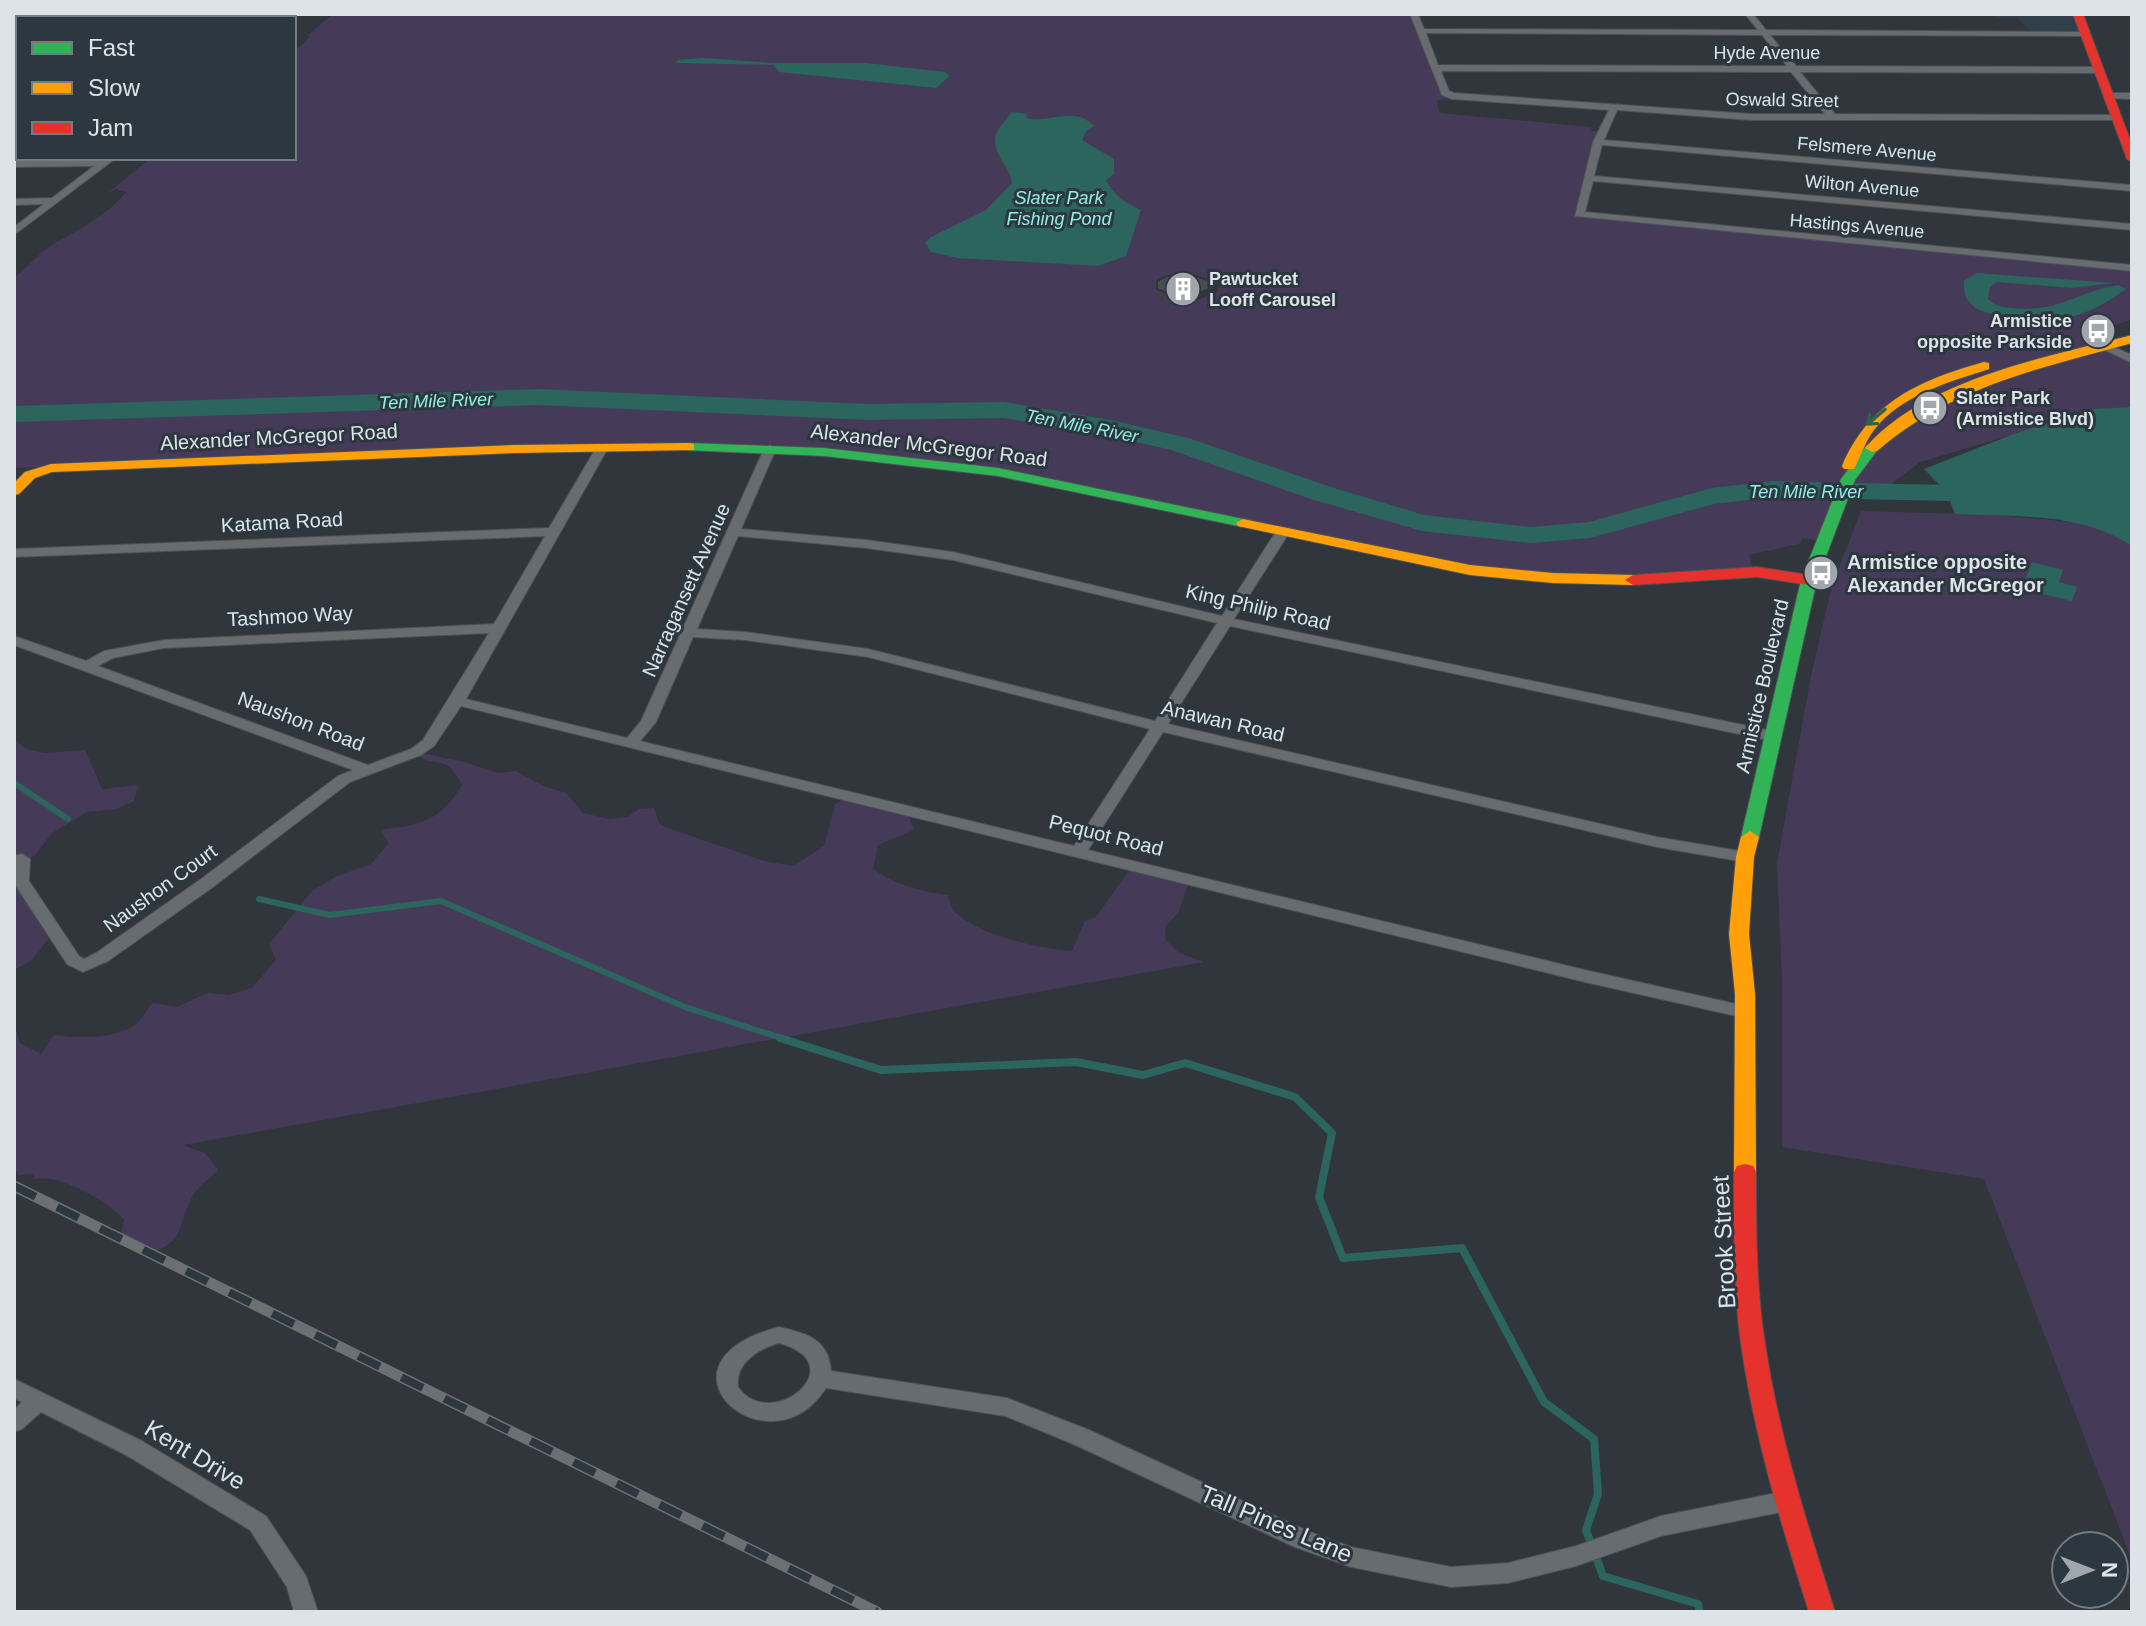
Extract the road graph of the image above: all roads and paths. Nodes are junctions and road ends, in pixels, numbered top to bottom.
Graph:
1 (1414, 14) edge
2 (1749, 14) edge
3 (2078, 14) edge
4 (2093, 14) edge
5 (1422, 31) junction
6 (1764, 33) junction
7 (2085, 34) junction
8 (1435, 68) junction
9 (1793, 69) junction
10 (2098, 70) junction
11 (2121, 96) edge
12 (1614, 108) junction
13 (1832, 117) junction
14 (2124, 120) edge
15 (1598, 142) junction
16 (2132, 159) edge
17 (108, 160) edge
18 (14, 164) edge
19 (1589, 178) junction
20 (2132, 188) edge
21 (56, 201) junction
22 (14, 202) edge
23 (2132, 227) edge
24 (14, 232) edge
25 (2132, 268) edge
26 (2132, 325) edge
27 (2132, 339) edge
28 (2107, 347) junction
29 (2132, 360) edge
30 (602, 448) junction
31 (770, 449) junction
32 (1848, 479) junction
33 (14, 491) edge
34 (553, 532) junction
35 (735, 532) junction
36 (1282, 533) junction
37 (14, 553) edge
38 (1809, 580) junction
39 (1225, 621) junction
40 (499, 628) junction
41 (690, 633) junction
42 (14, 640) edge
43 (88, 666) junction
44 (457, 701) junction
45 (1157, 726) junction
46 (1772, 736) junction
47 (631, 742) junction
48 (365, 769) junction
49 (1079, 851) junction
50 (22, 859) dead end
51 (1745, 860) junction
52 (1745, 1012) junction
53 (821, 1378) dead end
54 (14, 1388) edge
55 (39, 1401) junction
56 (14, 1423) edge
57 (1786, 1501) junction
58 (306, 1612) edge
59 (1822, 1612) edge

1 - 5 street
2 - 6 street
3 - 7 main road
4 - 11 main road
5 - 6 street
5 - 8 street
6 - 7 street
6 - 9 street
7 - 10 main road
8 - 9 street, Hyde Avenue
8 - 12 street, Oswald Street
9 - 10 street, Hyde Avenue
9 - 13 street
10 - 11 main road
11 - 14 main road
12 - 13 street, Oswald Street
12 - 15 street
13 - 14 street, Oswald Street
14 - 16 main road
15 - 19 street
15 - 20 street, Felsmere Avenue
17 - 18 street
17 - 21 street
19 - 23 street, Wilton Avenue
19 - 25 street, Hastings Avenue
21 - 22 street
21 - 24 street
26 -> 32 main road, Armistice Boulevard
27 - 28 main road, Armistice Boulevard
28 - 29 street
28 - 32 main road, Armistice Boulevard
30 - 31 main road, Alexander McGregor Road
30 - 33 main road, Alexander McGregor Road
30 - 34 street, Naushon Road
31 - 35 street, Narragansett Avenue
31 - 36 main road, Alexander McGregor Road
32 - 38 main road, Armistice Boulevard
34 - 37 street, Katama Road
34 - 40 street, Naushon Road
35 - 39 street, King Philip Road
35 - 41 street, Narragansett Avenue
36 - 38 main road, Alexander McGregor Road
36 - 39 street
38 - 46 main road, Armistice Boulevard
39 - 45 street
39 - 46 street, King Philip Road
40 - 43 street, Tashmoo Way
40 - 44 street, Naushon Road
41 - 45 street, Anawan Road
41 - 47 street, Narragansett Avenue
42 - 43 street, Naushon Road
43 - 48 street, Naushon Road
44 - 47 street, Pequot Road
44 - 48 street, Naushon Road
45 - 49 street
45 - 51 street, Anawan Road
46 - 51 main road, Armistice Boulevard
47 - 49 street, Pequot Road
48 - 50 street, Naushon Court
49 - 52 street, Pequot Road
51 - 52 main road, Brook Street
52 - 57 main road, Brook Street
53 - 57 street, Tall Pines Lane
54 - 55 street, Kent Drive
55 - 56 street
55 - 58 street, Kent Drive
57 - 59 main road, Brook Street

